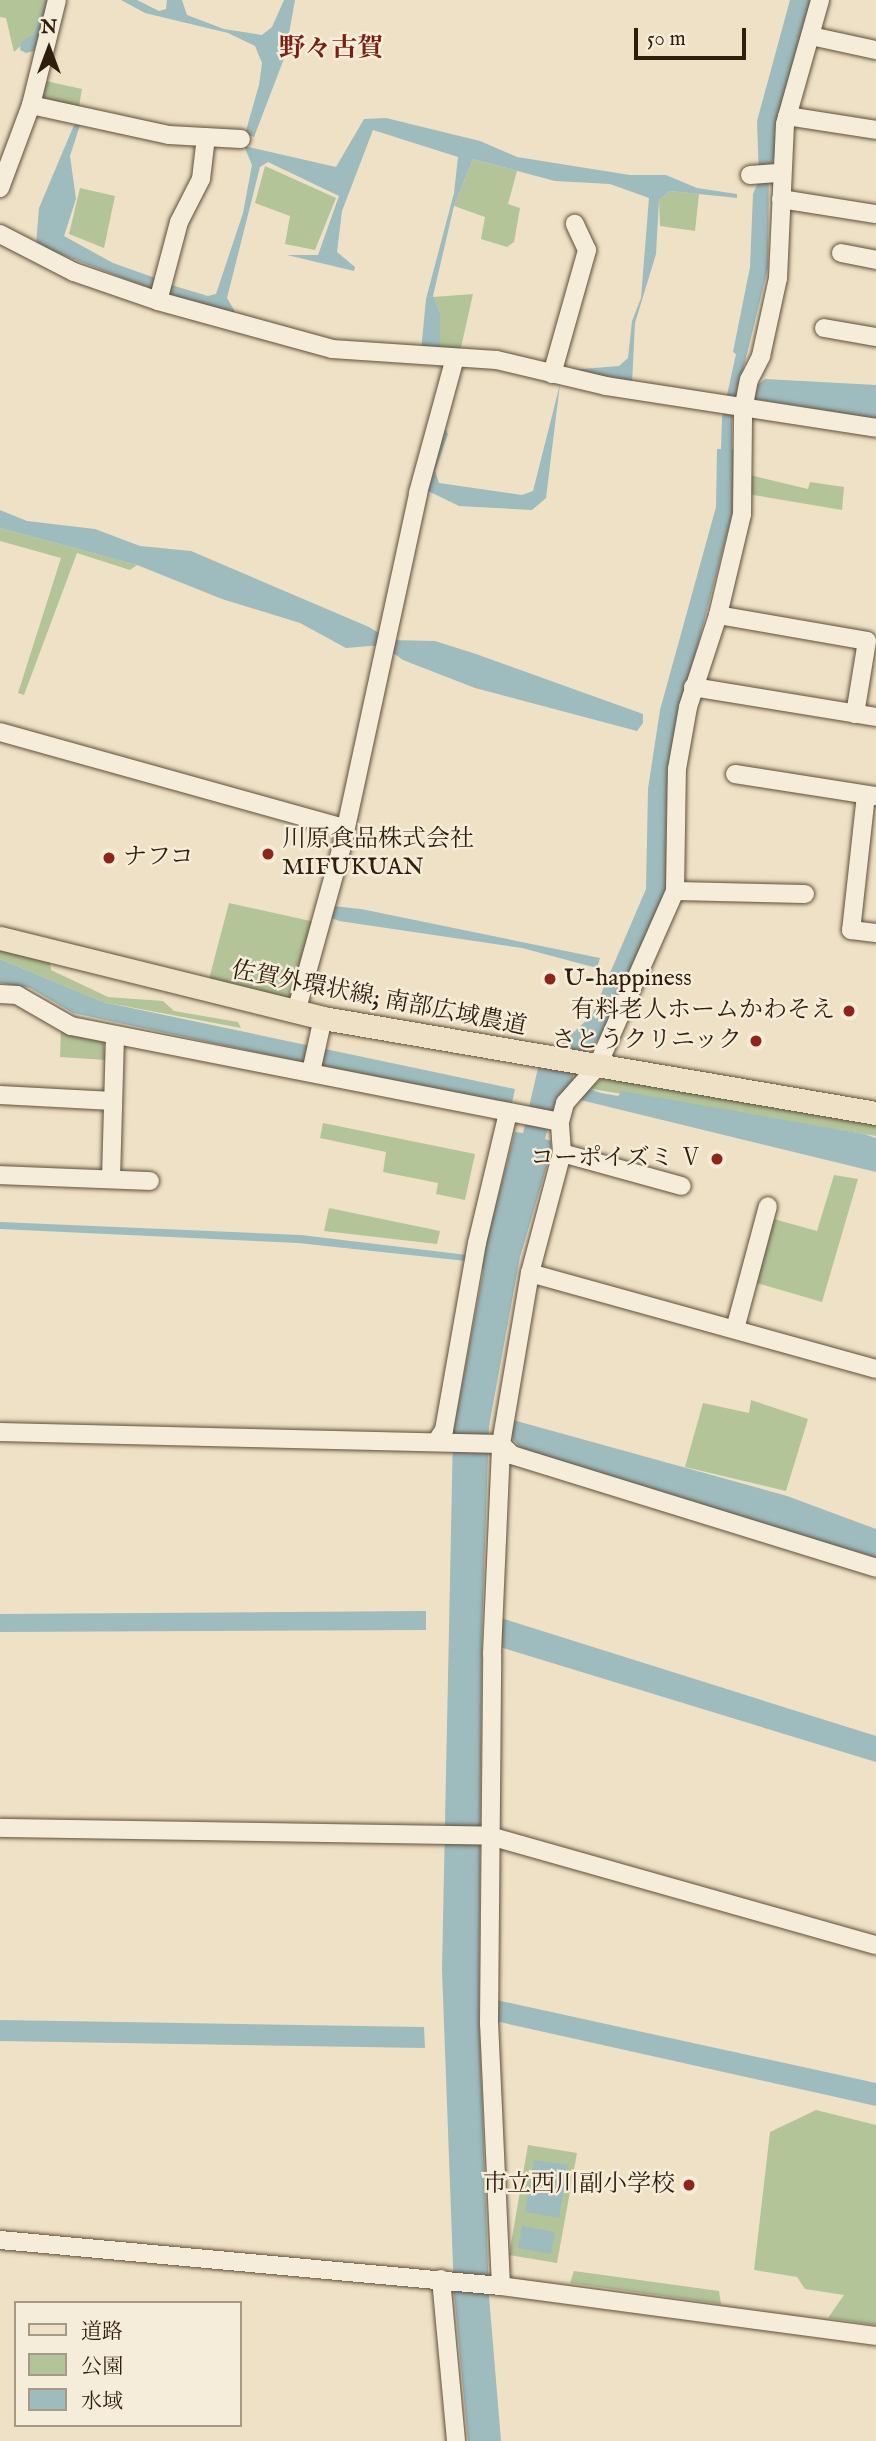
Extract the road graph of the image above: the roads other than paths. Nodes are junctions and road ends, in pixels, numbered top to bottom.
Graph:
1 (57, 0) edge
2 (820, 0) edge
3 (811, 36) junction
4 (876, 50) edge
5 (31, 105) junction
6 (787, 116) junction
7 (876, 130) edge
8 (206, 138) junction
9 (241, 139) dead end
10 (750, 174) dead end
11 (777, 174) junction
12 (0, 188) edge
13 (781, 199) junction
14 (876, 214) edge
15 (575, 224) dead end
16 (0, 234) edge
17 (841, 253) dead end
18 (876, 260) edge
19 (158, 301) junction
20 (824, 328) dead end
21 (876, 337) edge
22 (454, 361) junction
23 (552, 374) junction
24 (735, 408) junction
25 (876, 428) edge
26 (718, 614) junction
27 (693, 687) junction
28 (855, 714) junction
29 (876, 717) edge
30 (0, 732) edge
31 (735, 774) dead end
32 (871, 796) edge
33 (344, 828) junction
34 (675, 891) junction
35 (805, 894) dead end
36 (876, 933) edge
37 (0, 938) edge
38 (0, 994) edge
39 (296, 1012) junction
40 (321, 1030) junction
41 (115, 1035) junction
42 (311, 1072) junction
43 (589, 1074) junction
44 (0, 1096) edge
45 (113, 1101) junction
46 (876, 1113) edge
47 (516, 1115) junction
48 (556, 1122) junction
49 (562, 1153) junction
50 (0, 1175) edge
51 (111, 1179) junction
52 (150, 1181) dead end
53 (682, 1186) dead end
54 (768, 1206) dead end
55 (530, 1273) junction
56 (735, 1329) junction
57 (876, 1369) edge
58 (0, 1432) edge
59 (438, 1439) junction
60 (501, 1444) junction
61 (876, 1569) edge
62 (0, 1828) edge
63 (490, 1836) junction
64 (876, 1945) edge
65 (0, 2240) edge
66 (441, 2279) junction
67 (501, 2286) junction
68 (876, 2336) edge
69 (456, 2441) edge

1 - 5 street
2 - 3 street
3 - 4 street
3 - 6 street
5 - 8 street
5 - 12 street
6 - 7 street
6 - 11 street
8 - 9 street
8 - 19 street
10 - 11 street
11 - 13 street
13 - 14 street
13 - 24 street
15 - 23 street
16 - 19 street
17 - 18 street
19 - 22 street
20 - 21 street
22 - 23 street
22 - 33 street
23 - 24 street
24 - 25 street
24 - 26 street
26 - 27 street
26 - 28 street
27 - 28 street
27 - 34 street
28 - 29 street
30 - 33 street
31 - 32 street
32 - 36 street
33 - 39 street
34 - 35 street
34 - 43 street
37 - 39 main road, 佐賀外環状線; 南部広域農道
38 - 41 street
39 - 40 main road, 佐賀外環状線; 南部広域農道
40 - 42 street
40 - 43 main road, 佐賀外環状線; 南部広域農道
41 - 42 street
41 - 45 street
42 - 47 street
43 - 46 main road, 佐賀外環状線; 南部広域農道
43 - 48 street
44 - 45 street
45 - 51 street
47 - 48 street
47 - 59 street
48 - 49 street
49 - 53 street
49 - 55 street
50 - 51 street
51 - 52 street
54 - 56 street
55 - 56 street
55 - 60 street
56 - 57 street
58 - 59 street
59 - 60 street
60 - 61 street
60 - 63 street
62 - 63 street
63 - 64 street
63 - 67 street
65 - 66 street
66 - 67 street
66 - 69 street
67 - 68 street

